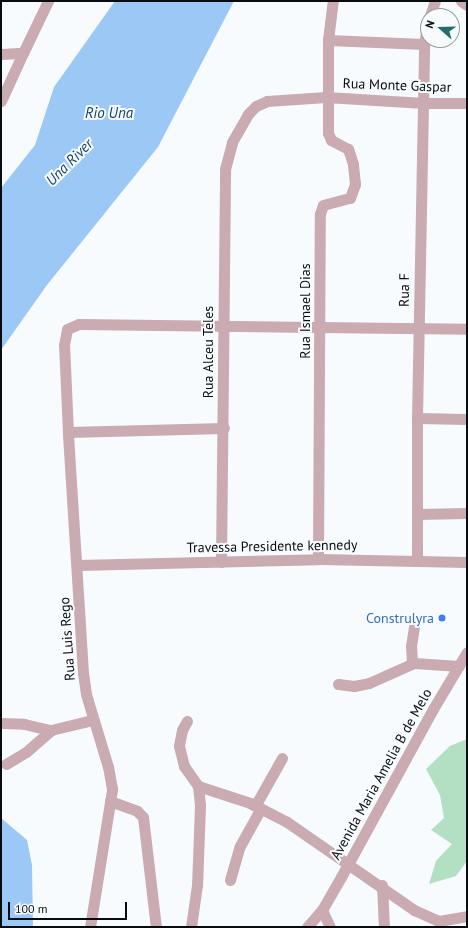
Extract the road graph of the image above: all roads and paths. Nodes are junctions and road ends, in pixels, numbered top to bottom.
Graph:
1 (48, 1) edge
2 (333, 1) edge
3 (461, 1) edge
4 (467, 4) edge
5 (328, 40) junction
6 (420, 44) edge
7 (424, 48) edge
8 (23, 53) junction
9 (1, 54) edge
10 (326, 97) junction
11 (1, 101) edge
12 (424, 103) junction
13 (467, 103) edge
14 (232, 142) joint
15 (222, 324) junction
16 (320, 327) junction
17 (418, 329) junction
18 (467, 329) edge
19 (417, 418) junction
20 (467, 419) edge
21 (224, 428) junction
22 (68, 432) junction
23 (467, 513) edge
24 (417, 514) junction
25 (318, 559) junction
26 (417, 560) junction
27 (221, 562) junction
28 (467, 562) edge
29 (78, 565) junction
30 (414, 627) dead end
31 (467, 652) edge
32 (412, 663) junction
33 (459, 666) junction
34 (338, 684) dead end
35 (92, 720) junction
36 (187, 721) dead end
37 (1, 723) edge
38 (51, 730) junction
39 (282, 758) dead end
40 (6, 764) dead end
41 (198, 786) junction
42 (110, 801) junction
43 (258, 807) junction
44 (349, 863) junction
45 (230, 880) dead end
46 (382, 885) junction
47 (322, 910) junction
48 (467, 916) edge
49 (439, 924) edge
50 (90, 927) edge
51 (156, 927) edge
52 (191, 927) edge
53 (307, 927) edge
54 (330, 927) edge
55 (384, 927) edge

1 - 8 street
2 - 5 street
3 - 4 street
5 - 6 street
5 - 10 street
7 - 12 street, Rua F
8 - 9 street
8 - 11 street
10 - 12 street, Rua Monte Gaspar
10 - 14 street, Rua Monte Gaspar
10 - 16 street, Rua Ismael Dias
12 - 13 street, Rua Monte Gaspar
12 - 17 street, Rua F
14 - 15 street, Rua Alceu Teles
15 - 16 street
15 - 21 street, Rua Alceu Teles
15 - 22 street, Rua Luis Rego
16 - 17 street
16 - 25 street, Rua Ismael Dias
17 - 18 street
17 - 19 street, Rua F
19 - 20 street
19 - 24 street, Rua F
21 - 22 street
21 - 27 street, Rua Alceu Teles
22 - 29 street, Rua Luis Rego
23 - 24 street
24 - 26 street, Rua F
25 - 26 street, Travessa Presidente kennedy
25 - 27 street, Travessa Presidente kennedy
26 - 28 street, Travessa Presidente kennedy
27 - 29 street, Travessa Presidente kennedy
29 - 35 street, Rua Luis Rego
30 - 32 street
31 - 33 street, Avenida Maria Amelia B de Melo
32 - 33 street
32 - 34 street
33 - 44 street, Avenida Maria Amelia B de Melo
35 - 38 street
35 - 42 street, Rua Luis Rego
36 - 41 street
37 - 38 street
38 - 40 street
39 - 43 street
41 - 43 street
41 - 52 street
42 - 50 street, Rua Luis Rego
42 - 51 street
43 - 44 street
43 - 45 street
44 - 46 street
44 - 47 street, Avenida Maria Amelia B de Melo
46 - 49 street
46 - 55 street
47 - 53 street, Avenida Maria Amelia B de Melo
47 - 54 street
48 - 49 street

